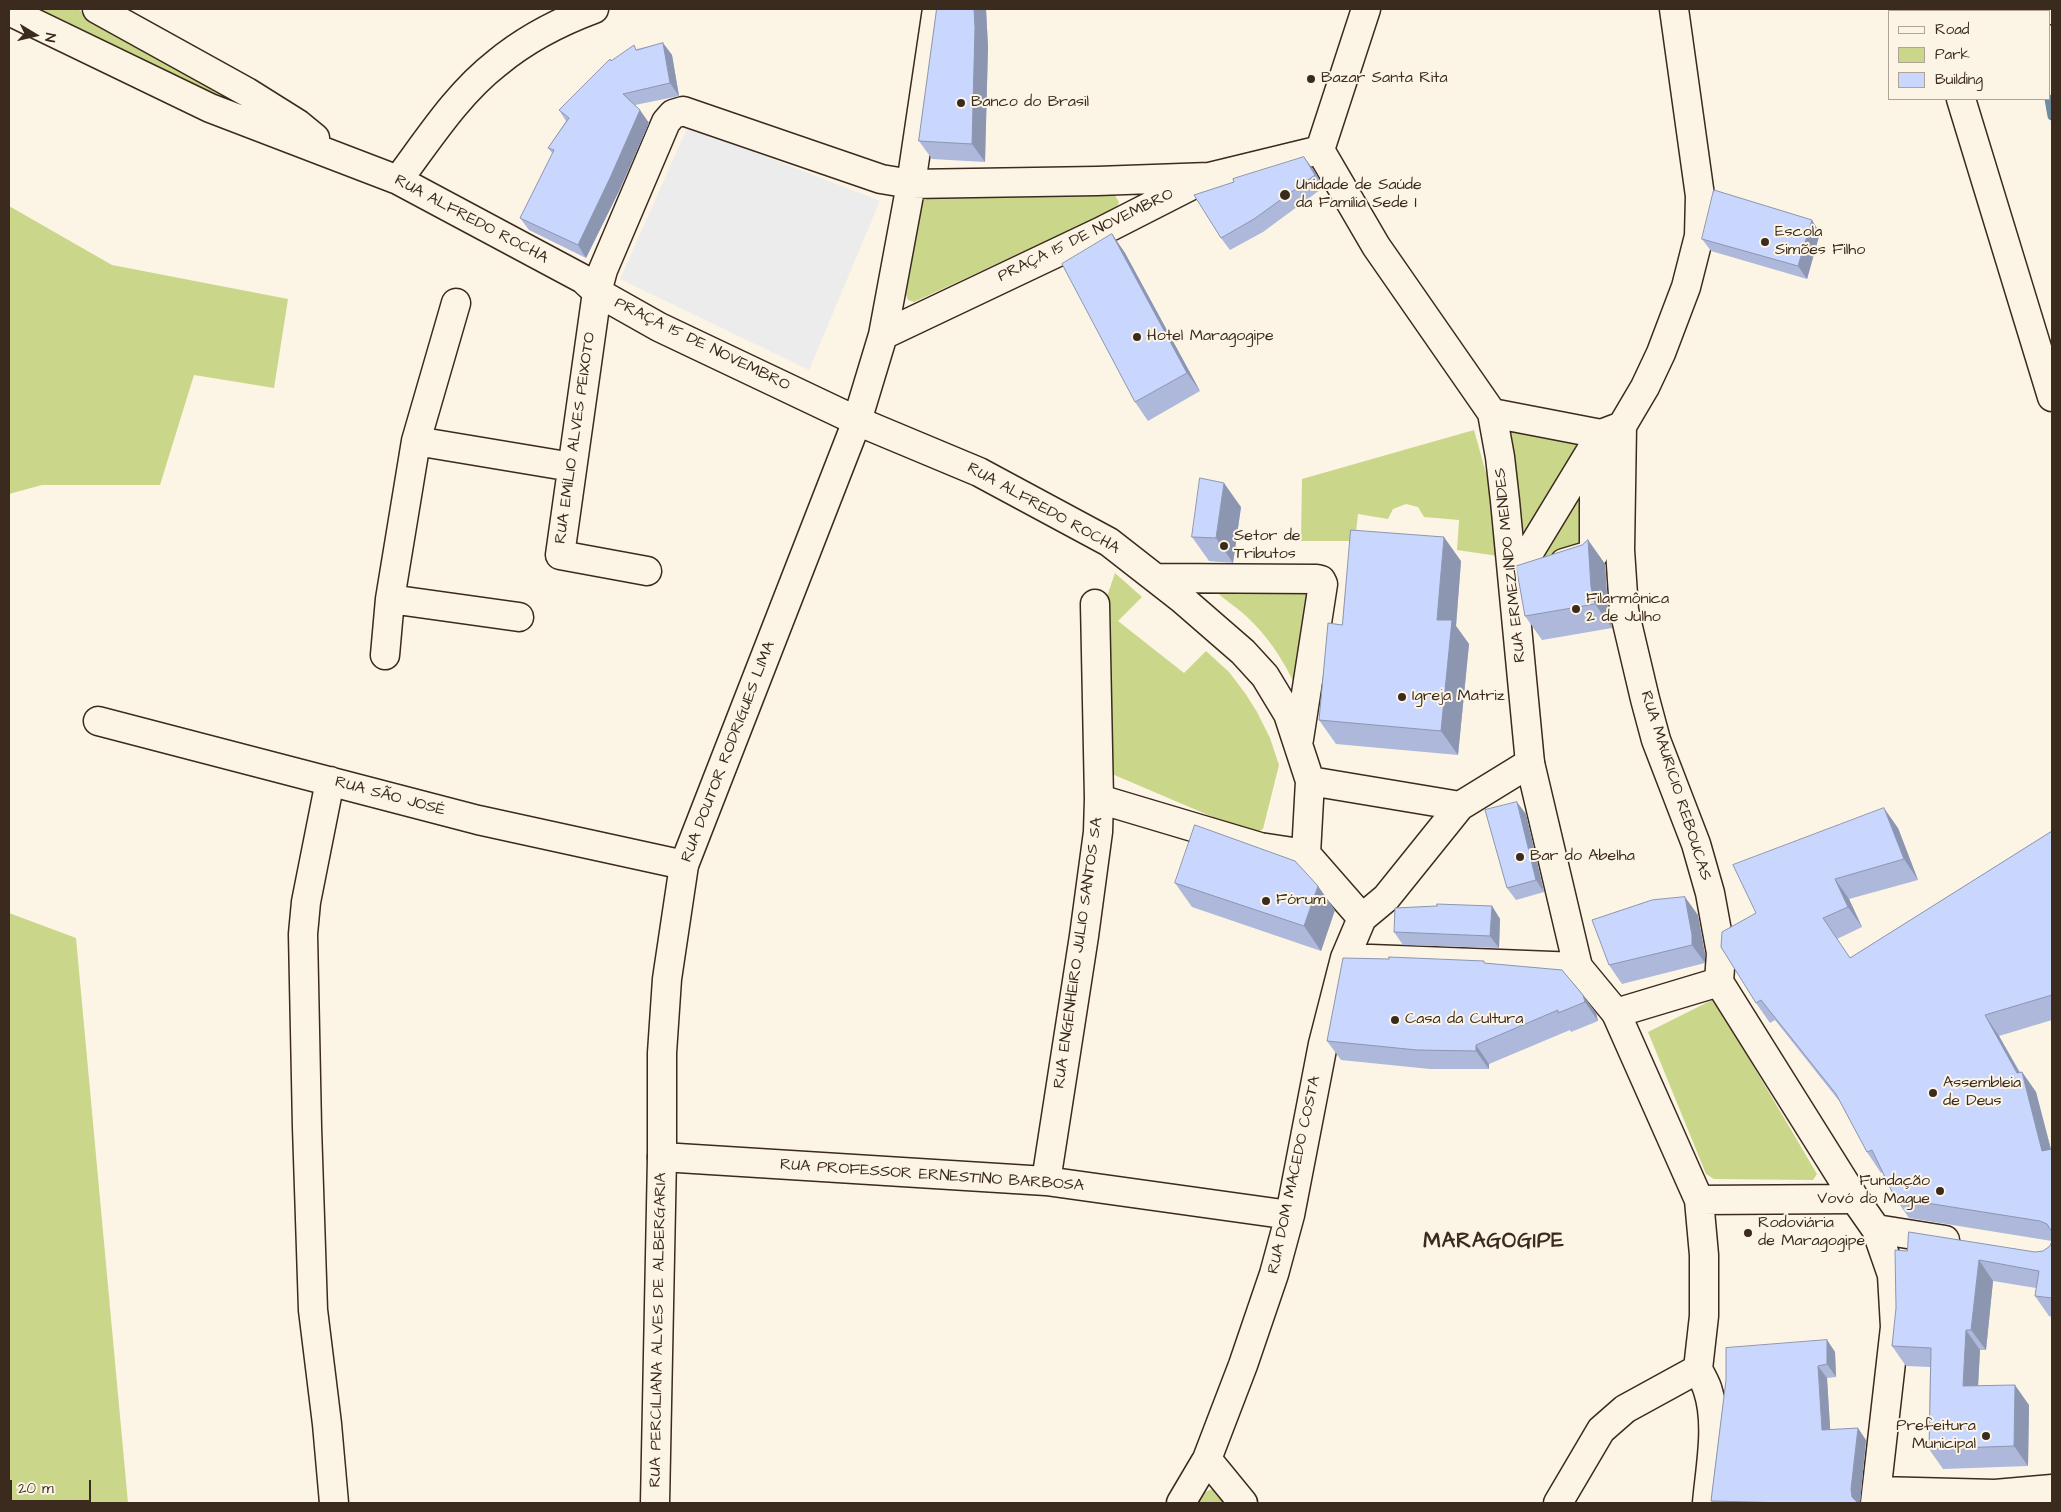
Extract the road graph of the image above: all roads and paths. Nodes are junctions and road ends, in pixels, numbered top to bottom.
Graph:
1 (98, 9) edge
2 (594, 9) edge
3 (937, 9) edge
4 (1366, 9) edge
5 (1674, 9) edge
6 (2040, 9) edge
7 (2052, 10) edge
8 (9, 11) edge
9 (1960, 100) edge
10 (1320, 150) junction
11 (339, 158) junction
12 (1208, 177) junction
13 (398, 180) junction
14 (911, 184) junction
15 (597, 292) junction
16 (456, 303) dead end
17 (883, 335) junction
18 (2052, 397) edge
19 (1492, 412) junction
20 (857, 421) junction
21 (1606, 436) junction
22 (416, 441) junction
23 (572, 467) junction
24 (647, 571) dead end
25 (1156, 578) junction
26 (1513, 579) junction
27 (390, 599) junction
28 (1095, 604) dead end
29 (518, 617) dead end
30 (385, 655) dead end
31 (98, 722) dead end
32 (1298, 746) junction
33 (1530, 764) junction
34 (330, 781) junction
35 (1310, 781) junction
36 (1099, 799) junction
37 (1460, 806) junction
38 (1306, 854) junction
39 (684, 865) junction
40 (1362, 918) junction
41 (1345, 958) junction
42 (1578, 967) junction
43 (1719, 982) junction
44 (1616, 1013) junction
45 (662, 1157) junction
46 (1046, 1181) junction
47 (1699, 1200) junction
48 (1855, 1200) junction
49 (1290, 1215) junction
50 (1876, 1229) junction
51 (1974, 1245) edge
52 (1698, 1369) junction
53 (1206, 1459) junction
54 (2052, 1489) edge
55 (1876, 1497) edge
56 (334, 1503) edge
57 (655, 1503) edge
58 (1180, 1503) edge
59 (1243, 1503) edge
60 (1558, 1503) edge
61 (1707, 1503) edge

1 - 11 street
2 - 13 street
3 - 14 street
4 - 10 street
5 - 21 street
6 - 7 street
8 - 11 street, RUA ALFREDO ROCHA
9 - 18 street
10 - 12 street, PRAÇA 15 DE NOVEMBRO
10 - 19 street, RUA ERMEZINDO MENDES
11 - 13 street, RUA ALFREDO ROCHA
12 - 14 street, PRAÇA 15 DE NOVEMBRO
12 - 17 street, PRAÇA 15 DE NOVEMBRO
13 - 15 street, RUA ALFREDO ROCHA
14 - 15 street, PRAÇA 15 DE NOVEMBRO
14 - 17 street
15 - 20 street, PRAÇA 15 DE NOVEMBRO
15 - 23 street, RUA EMÍLIO ALVES PEIXOTO
16 - 22 street
17 - 20 street
19 - 21 street
19 - 26 street, RUA ERMEZINDO MENDES
20 - 25 street, RUA ALFREDO ROCHA
20 - 39 street, RUA DOUTOR RODRIGUES LIMA
21 - 26 street
21 - 26 street
21 - 43 street, RUA MAURICIO REBOUCAS
22 - 23 street
22 - 27 street
23 - 24 street, RUA EMÍLIO ALVES PEIXOTO
25 - 32 street, RUA ALFREDO ROCHA
25 - 32 street
26 - 33 street, RUA ERMEZINDO MENDES
27 - 29 street
27 - 30 street
28 - 36 street, RUA ENGENHEIRO JULIO SANTOS SA
31 - 34 street, RUA SÃO JOSÉ
32 - 35 street, RUA ALFREDO ROCHA
33 - 37 street
33 - 42 street, RUA ERMEZINDO MENDES
34 - 39 street, RUA SÃO JOSÉ
34 - 56 street
35 - 37 street
35 - 38 street
36 - 38 street
36 - 46 street, RUA ENGENHEIRO JULIO SANTOS SA
37 - 40 street
38 - 40 street
39 - 45 street, RUA DOUTOR RODRIGUES LIMA
40 - 41 street, RUA DOM MACEDO COSTA
41 - 42 street
41 - 49 street, RUA DOM MACEDO COSTA
42 - 44 street, RUA ERMEZINDO MENDES
43 - 44 street
43 - 48 street
44 - 47 street, RUA ERMEZINDO MENDES
45 - 46 street, RUA PROFESSOR ERNESTINO BARBOSA
45 - 57 street, RUA PERCILIANA ALVES DE ALBERGARIA
46 - 49 street, RUA PROFESSOR ERNESTINO BARBOSA
47 - 48 street
47 - 52 street, RUA ERMEZINDO MENDES
48 - 50 street
49 - 53 street, RUA DOM MACEDO COSTA
50 - 51 street
50 - 55 street
52 - 60 street
52 - 61 street
53 - 58 street, RUA DOM MACEDO COSTA
53 - 59 street
54 - 55 street

